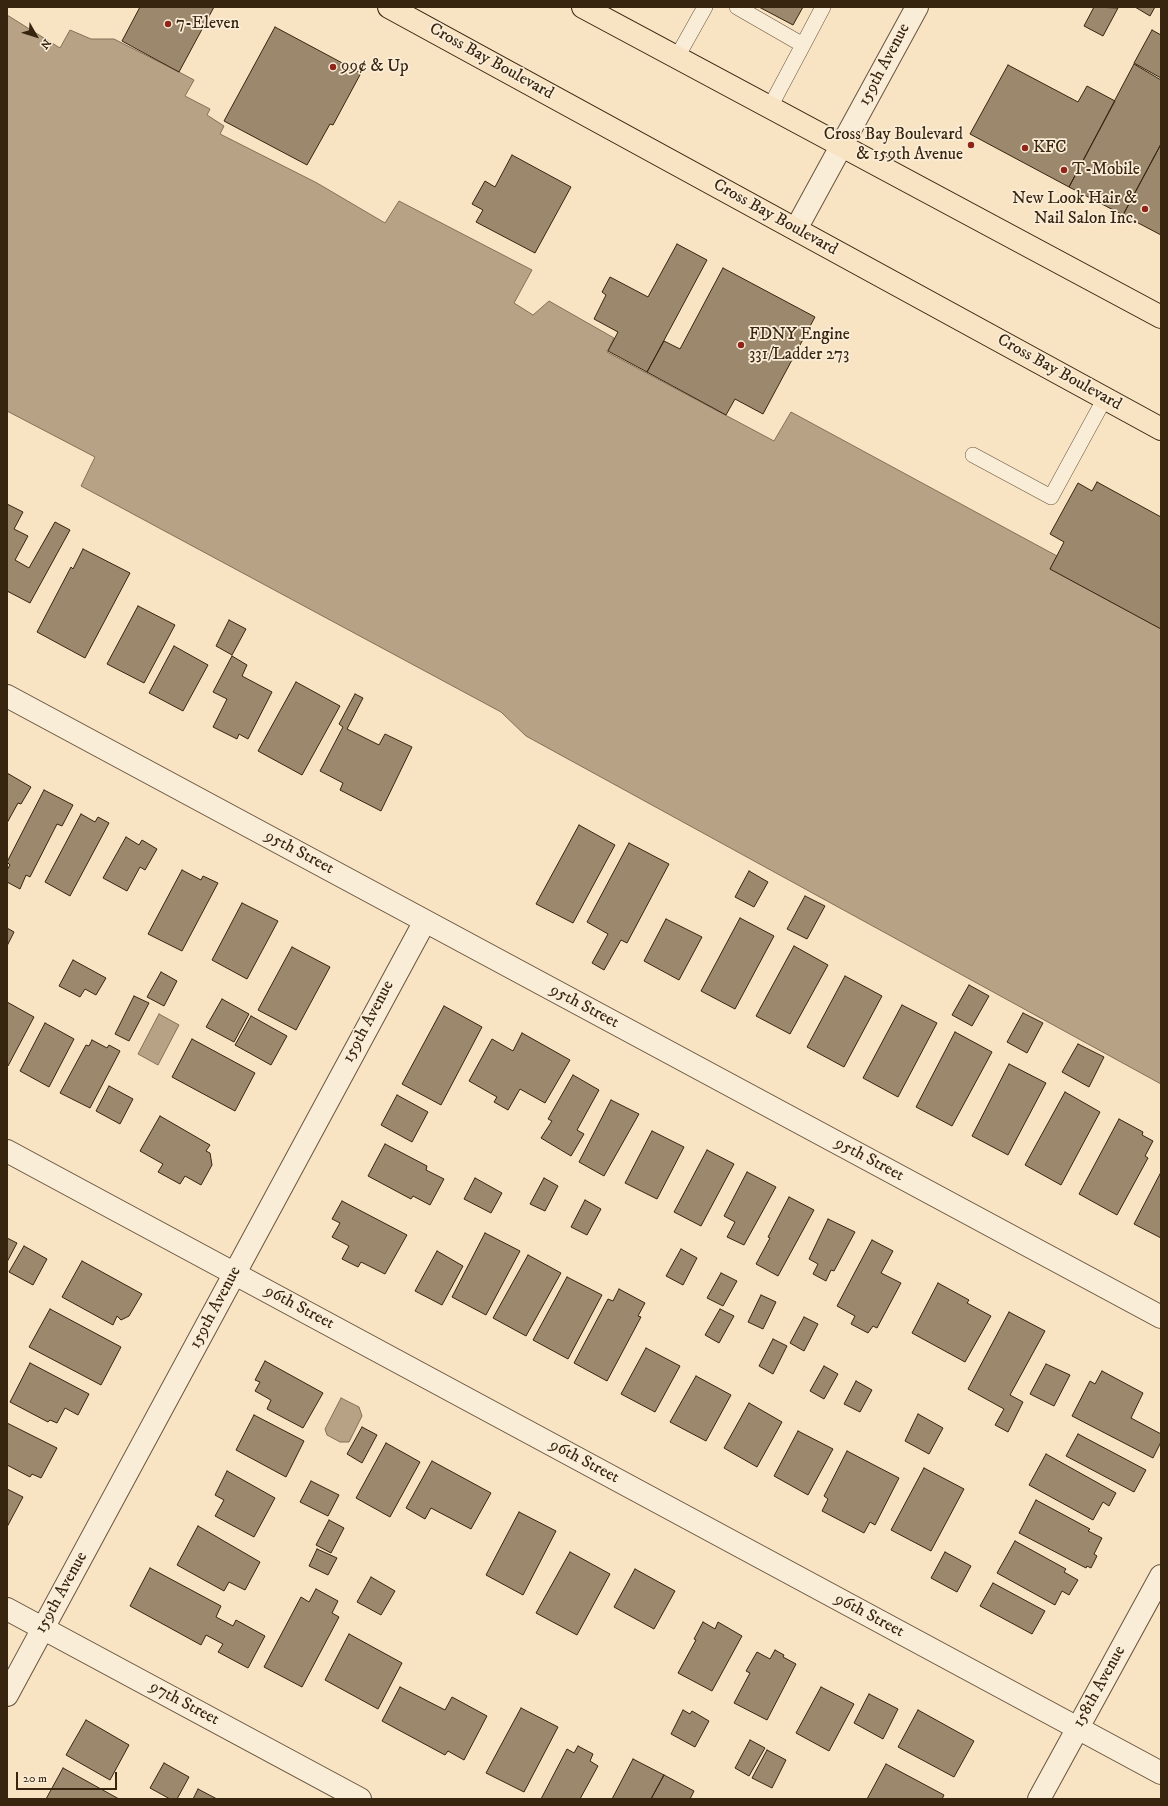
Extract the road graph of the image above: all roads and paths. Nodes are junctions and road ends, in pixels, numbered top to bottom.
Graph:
1 (389, 7) edge
2 (582, 7) edge
3 (706, 7) edge
4 (737, 7) edge
5 (823, 7) edge
6 (915, 7) edge
7 (803, 45) junction
8 (676, 57) junction
9 (770, 107) junction
10 (842, 146) junction
11 (796, 229) junction
12 (1161, 317) edge
13 (1105, 398) junction
14 (1161, 429) edge
15 (973, 455) dead end
16 (7, 696) edge
17 (425, 921) junction
18 (7, 1151) edge
19 (234, 1274) junction
20 (1161, 1317) edge
21 (1161, 1576) edge
22 (7, 1609) edge
23 (43, 1628) junction
24 (7, 1695) edge
25 (1078, 1728) junction
26 (1161, 1773) edge
27 (360, 1799) edge
28 (1039, 1799) edge

1 - 11 main road, Cross Bay Boulevard
2 - 8 main road
3 - 8 lane
4 - 7 lane
5 - 7 lane
6 - 10 street, 159th Avenue
7 - 9 lane
8 - 9 main road
9 - 10 main road
10 - 11 street, 159th Avenue
10 - 12 main road
11 - 13 main road, Cross Bay Boulevard
13 - 14 main road, Cross Bay Boulevard
13 - 15 lane
16 - 17 street, 95th Street
17 - 19 street, 159th Avenue
17 - 20 street, 95th Street
18 - 19 street, 96th Street
19 - 23 street, 159th Avenue
19 - 25 street, 96th Street
21 - 25 street, 158th Avenue
22 - 23 street, 97th Street
23 - 24 street, 159th Avenue
23 - 27 street, 97th Street
25 - 26 street, 96th Street
25 - 28 street, 158th Avenue

